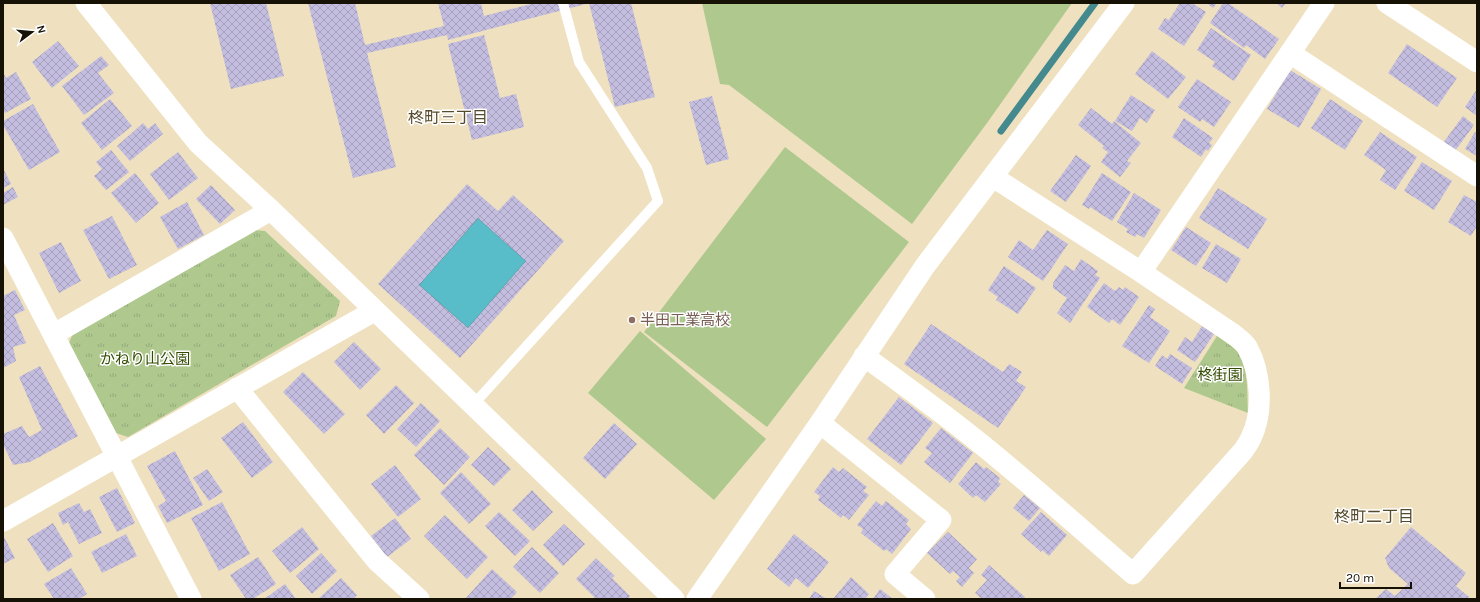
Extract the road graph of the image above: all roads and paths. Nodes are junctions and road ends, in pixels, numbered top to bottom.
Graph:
1 (86, 3) edge
2 (563, 3) edge
3 (1124, 3) edge
4 (1324, 3) edge
5 (1387, 3) edge
6 (1290, 52) junction
7 (1477, 62) edge
8 (993, 176) junction
9 (1477, 176) edge
10 (271, 210) junction
11 (3, 238) edge
12 (1141, 272) junction
13 (374, 311) junction
14 (54, 334) junction
15 (864, 356) junction
16 (237, 388) junction
17 (473, 406) junction
18 (820, 423) junction
19 (116, 457) junction
20 (3, 521) edge
21 (191, 599) edge
22 (419, 599) edge
23 (674, 599) edge
24 (697, 599) edge
25 (925, 599) edge

1 - 10 street
2 - 17 lane
3 - 8 street
4 - 6 street
5 - 7 street
6 - 9 street
6 - 12 street
8 - 12 street
8 - 15 street
10 - 13 street
10 - 14 street
11 - 14 street
12 - 15 street
13 - 16 street
13 - 17 street
14 - 19 street
15 - 18 street
16 - 19 street
16 - 22 street
17 - 23 street
18 - 24 street
18 - 25 street
19 - 20 street
19 - 21 street

